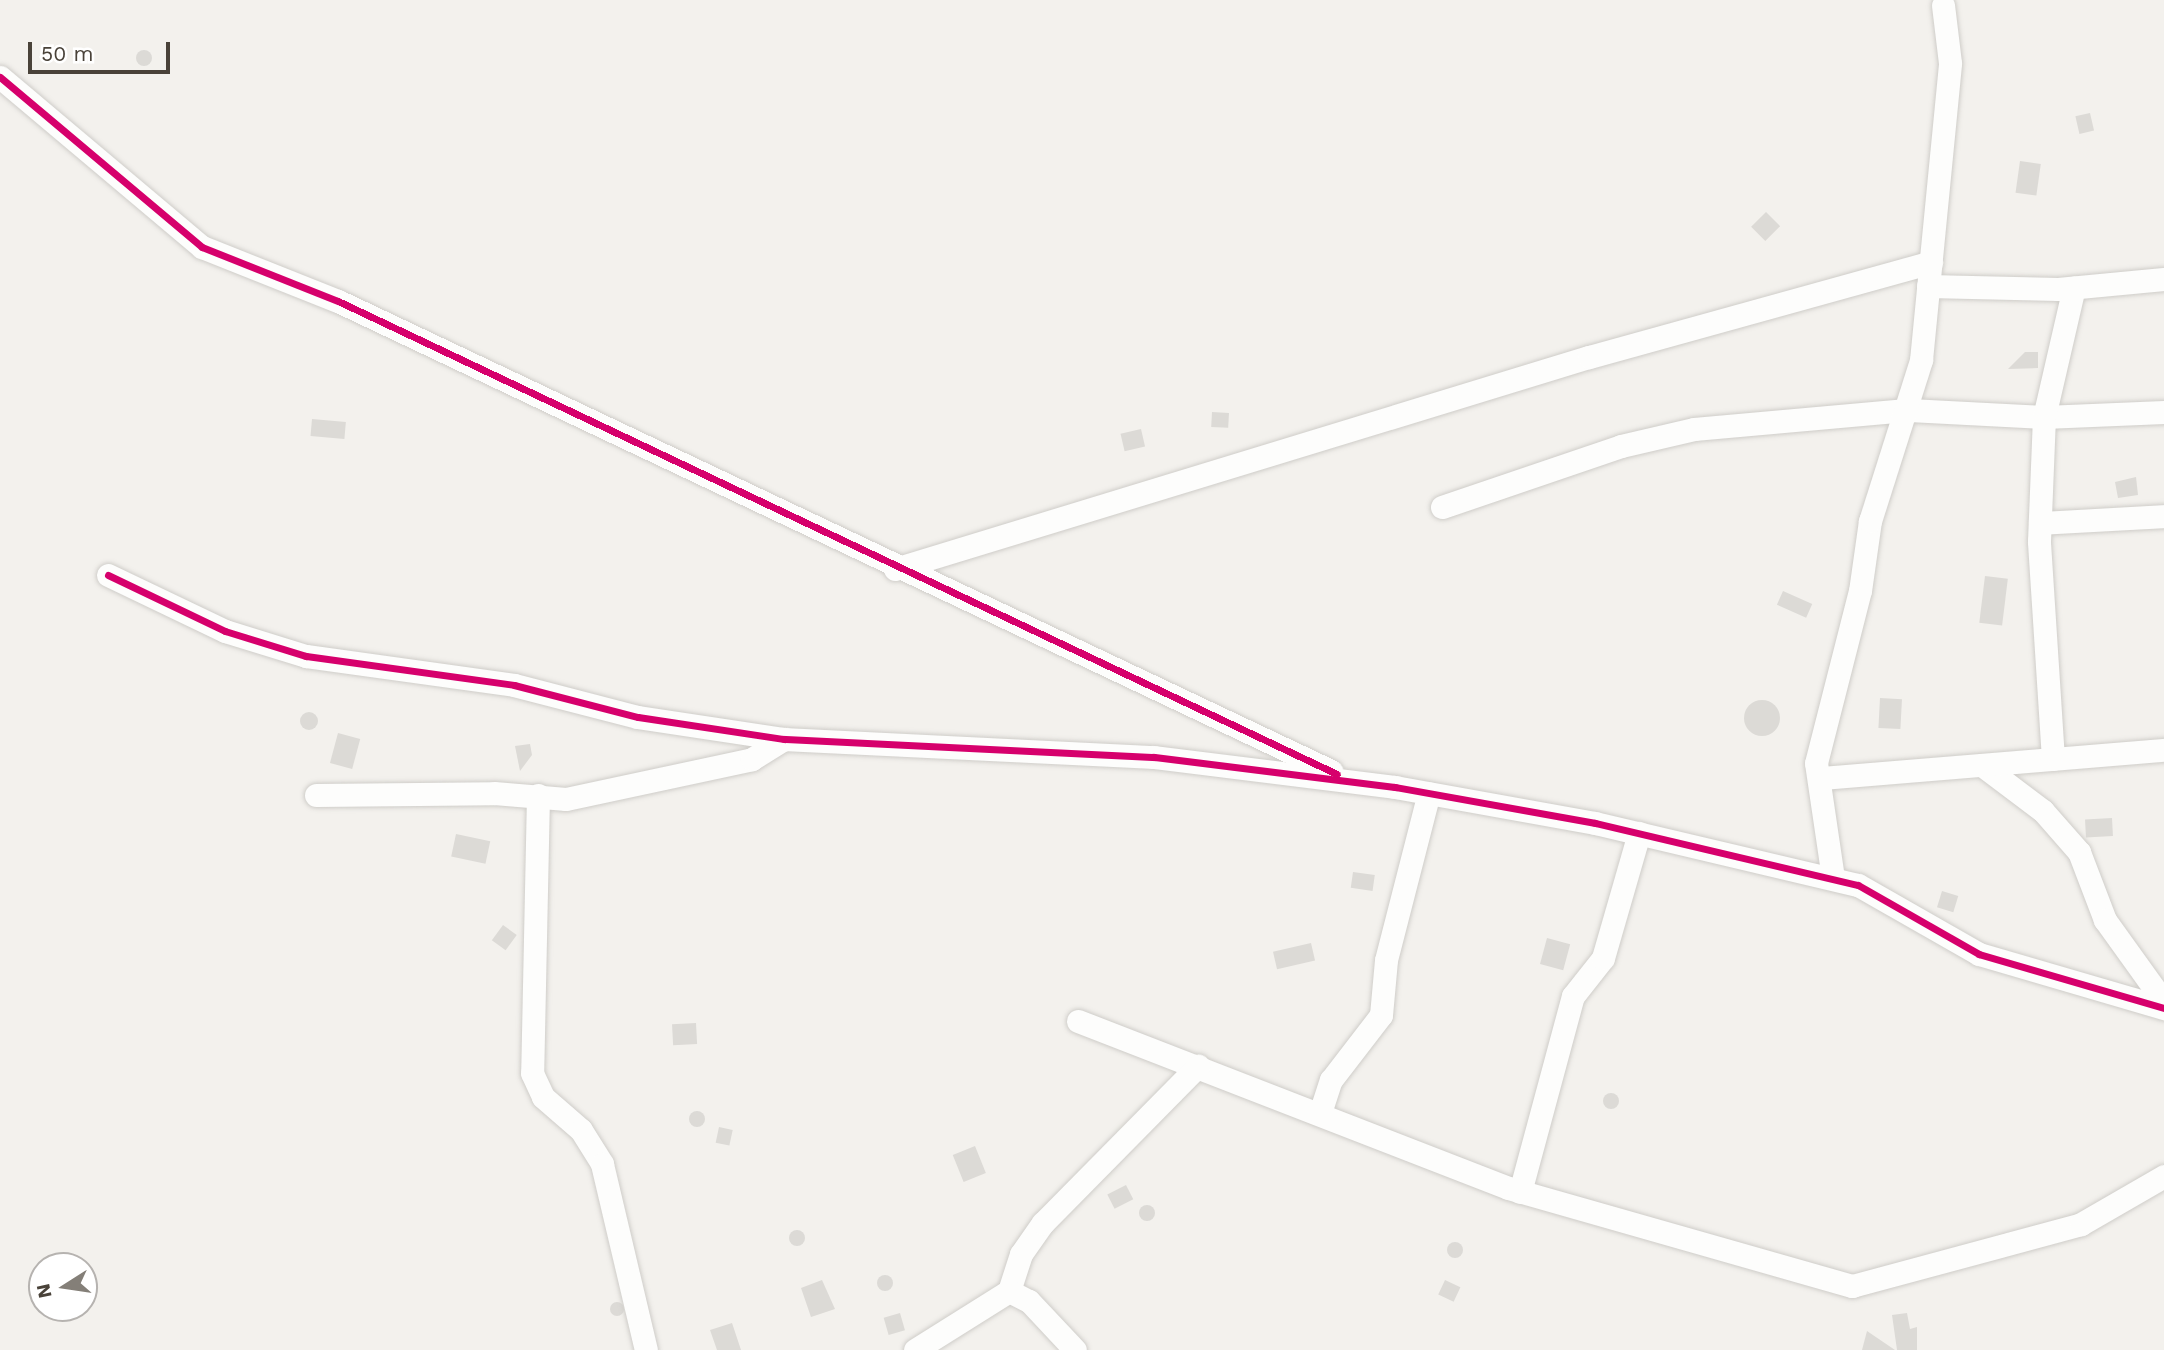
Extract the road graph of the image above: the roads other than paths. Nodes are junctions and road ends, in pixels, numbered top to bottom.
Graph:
1 (1943, 5) dead end
2 (0, 77) edge
3 (1931, 262) junction
4 (2164, 279) edge
5 (1928, 286) junction
6 (2074, 287) junction
7 (1909, 410) junction
8 (2164, 411) edge
9 (2044, 417) junction
10 (1442, 507) dead end
11 (2164, 516) edge
12 (2040, 523) junction
13 (895, 569) junction
14 (108, 575) dead end
15 (784, 739) junction
16 (2164, 750) edge
17 (2053, 760) junction
18 (1982, 765) junction
19 (1821, 778) junction
20 (1351, 781) junction
21 (1429, 793) junction
22 (538, 794) junction
23 (316, 795) dead end
24 (1639, 833) junction
25 (1833, 878) junction
26 (2164, 1002) edge
27 (2164, 1008) edge
28 (1078, 1021) dead end
29 (1198, 1066) junction
30 (1320, 1113) junction
31 (2164, 1176) edge
32 (1520, 1192) junction
33 (1009, 1291) junction
34 (646, 1350) edge
35 (915, 1350) edge
36 (1075, 1350) edge

1 - 3 street
2 - 13 street
3 - 5 street
3 - 13 street
4 - 6 street
5 - 6 street
5 - 7 street
6 - 9 street
7 - 9 street
7 - 10 street
7 - 19 street
8 - 9 street
9 - 12 street
11 - 12 street
12 - 17 street
13 - 20 street
14 - 15 street
15 - 20 street
15 - 22 street
16 - 17 street
17 - 18 street
18 - 19 street
18 - 26 street
19 - 25 street
20 - 21 street
21 - 24 street
21 - 30 street
22 - 23 street
22 - 34 street
24 - 25 street
24 - 32 street
25 - 27 street
28 - 29 street
29 - 30 street
29 - 33 street
30 - 32 street
31 - 32 street
33 - 35 street
33 - 36 street

